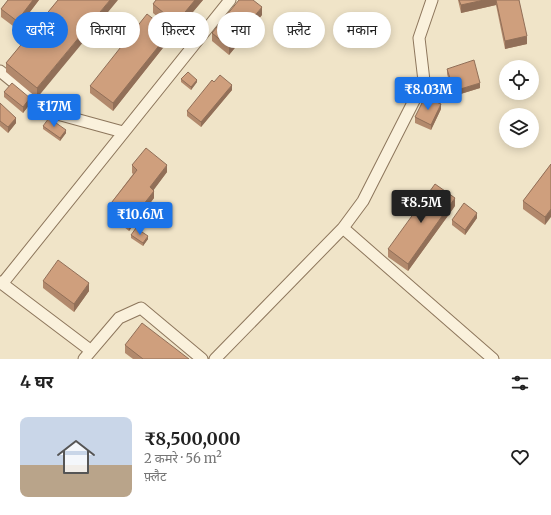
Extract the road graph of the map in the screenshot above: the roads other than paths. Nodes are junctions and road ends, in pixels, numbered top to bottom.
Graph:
1 (230, 0) edge
2 (432, 0) edge
3 (0, 71) edge
4 (123, 132) junction
5 (343, 228) junction
6 (1, 283) edge
7 (87, 355) edge
8 (202, 359) edge
9 (215, 359) edge
10 (493, 359) edge

1 - 4 street
2 - 5 street
3 - 4 street
4 - 6 street
5 - 9 street
5 - 10 street
6 - 7 street
7 - 8 street

